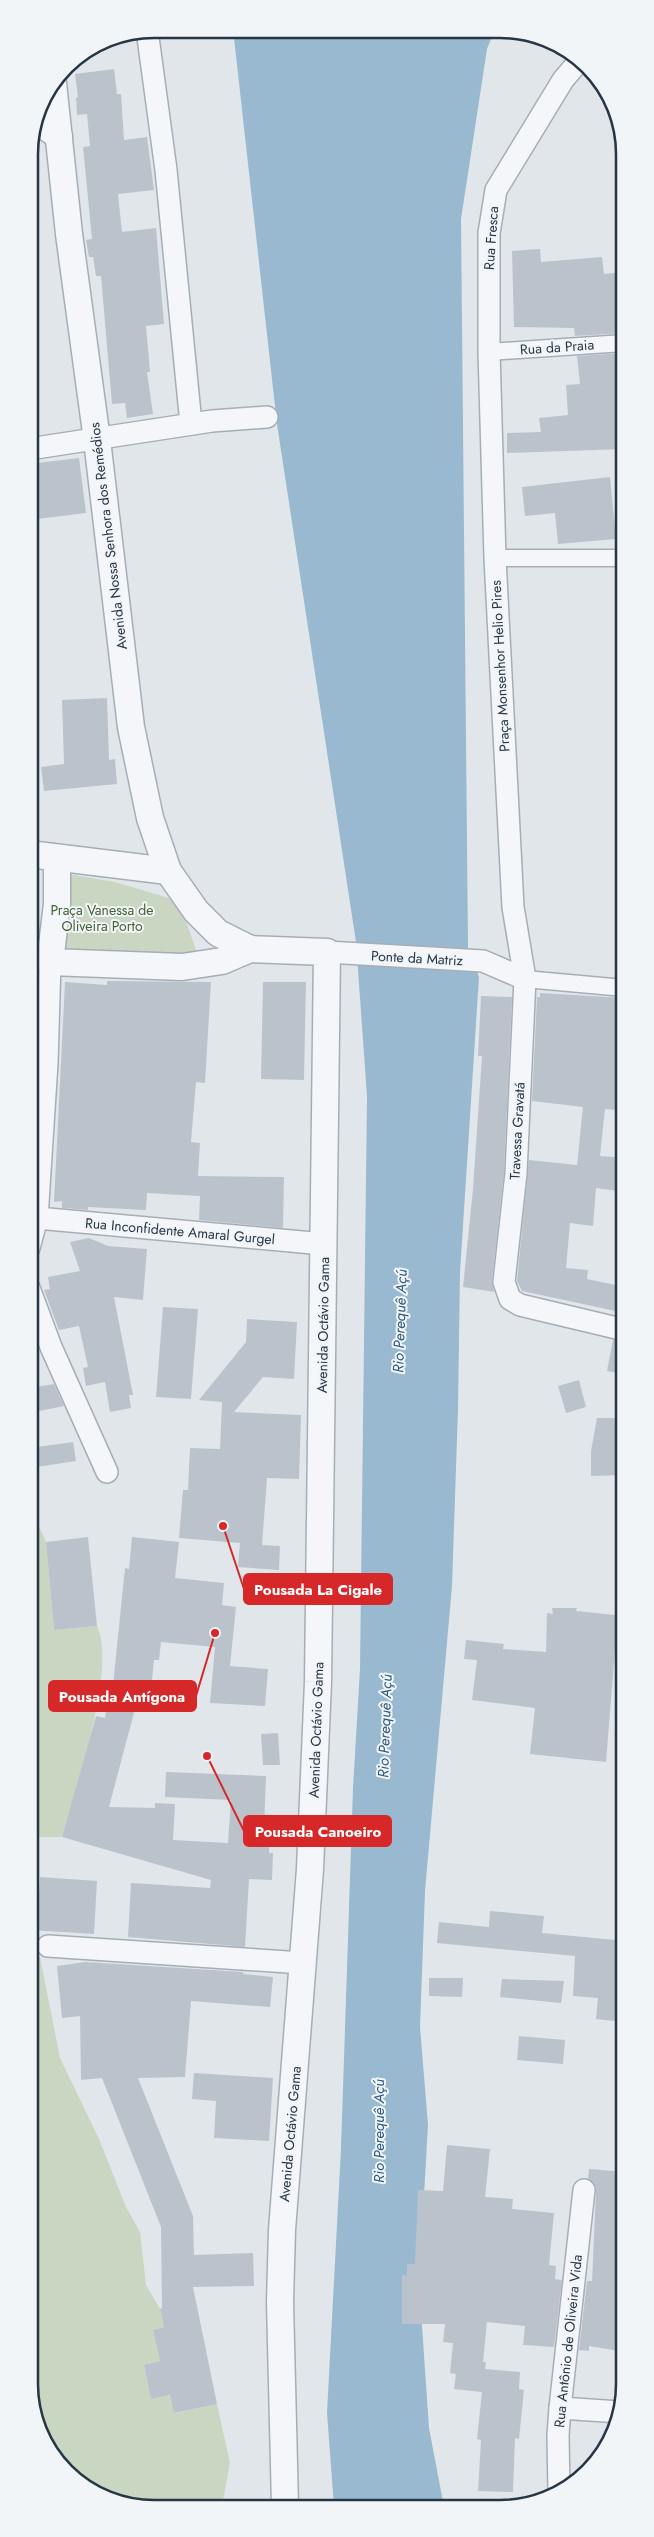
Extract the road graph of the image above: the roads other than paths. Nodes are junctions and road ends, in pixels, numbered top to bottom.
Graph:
1 (148, 38) edge
2 (576, 65) edge
3 (55, 92) edge
4 (41, 124) edge
5 (59, 136) junction
6 (616, 344) edge
7 (489, 352) junction
8 (267, 417) dead end
9 (191, 424) junction
10 (97, 440) junction
11 (38, 447) edge
12 (495, 558) junction
13 (616, 558) edge
14 (38, 855) edge
15 (57, 858) junction
16 (168, 871) junction
17 (250, 949) junction
18 (339, 953) junction
19 (50, 962) junction
20 (524, 979) junction
21 (616, 987) edge
22 (38, 1190) edge
23 (38, 1218) edge
24 (324, 1244) junction
25 (38, 1312) edge
26 (616, 1328) edge
27 (107, 1472) dead end
28 (48, 1946) dead end
29 (303, 1963) junction
30 (584, 2190) dead end
31 (560, 2408) junction
32 (613, 2412) edge
33 (559, 2484) edge
34 (285, 2500) edge

1 - 9 street
2 - 7 street, Rua Fresca
3 - 5 street, Avenida Nossa Senhora dos Remédios
4 - 5 street
5 - 10 street, Avenida Nossa Senhora dos Remédios
6 - 7 street, Rua da Praia
7 - 12 street, Praça Monsenhor Helio Pires
8 - 9 street
9 - 10 street
10 - 11 street
10 - 16 street, Avenida Nossa Senhora dos Remédios
12 - 13 street
12 - 20 street, Praça Monsenhor Helio Pires
14 - 15 street
15 - 16 street
15 - 19 street
16 - 17 street, Avenida Nossa Senhora dos Remédios
17 - 18 street
17 - 19 street
18 - 20 street, Ponte da Matriz
18 - 24 street, Avenida Octávio Gama
19 - 22 street
20 - 21 street
20 - 26 street, Travessa Gravatá
23 - 24 street, Rua Inconfidente Amaral Gurgel
24 - 29 street, Avenida Octávio Gama
25 - 27 street
28 - 29 street
29 - 34 street, Avenida Octávio Gama
30 - 31 street, Rua Antônio de Oliveira Vida
31 - 32 street
31 - 33 street, Rua Antônio de Oliveira Vida

